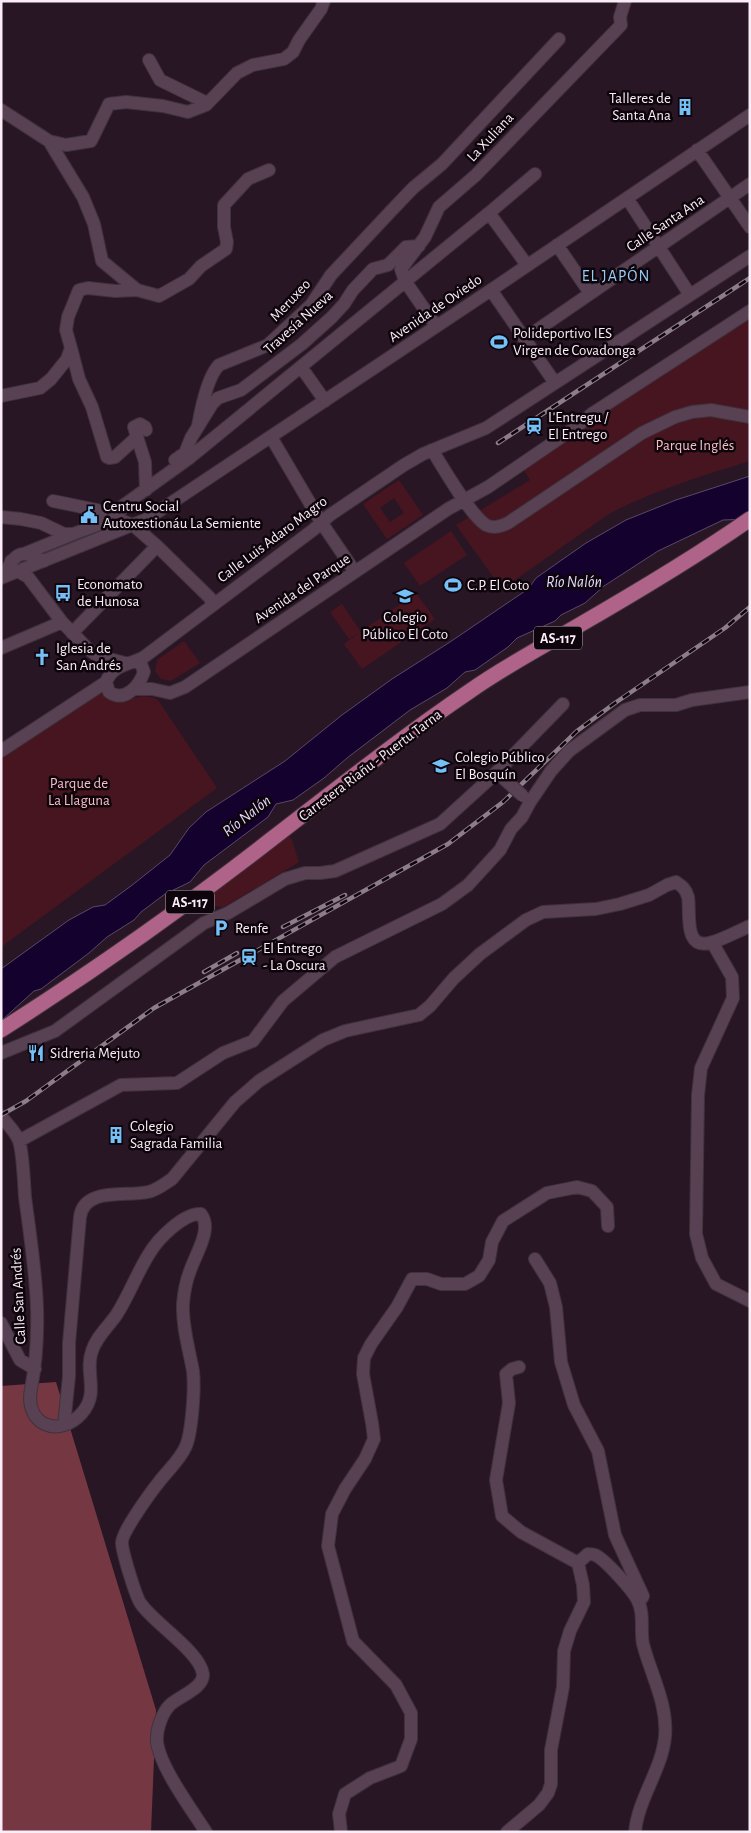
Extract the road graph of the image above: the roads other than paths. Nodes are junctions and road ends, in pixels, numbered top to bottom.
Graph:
1 (324, 1) edge
2 (625, 1) edge
3 (560, 39) dead end
4 (149, 60) dead end
5 (207, 104) junction
6 (1, 110) edge
7 (750, 115) edge
8 (49, 141) junction
9 (697, 150) junction
10 (269, 170) dead end
11 (536, 174) dead end
12 (750, 184) edge
13 (628, 198) junction
14 (730, 198) junction
15 (489, 213) junction
16 (750, 227) edge
17 (557, 245) junction
18 (419, 246) junction
19 (659, 246) junction
20 (750, 256) edge
21 (527, 265) junction
22 (331, 275) joint
23 (405, 281) junction
24 (137, 290) junction
25 (490, 290) junction
26 (590, 293) junction
27 (690, 294) junction
28 (750, 311) edge
29 (436, 326) junction
30 (524, 339) junction
31 (71, 348) junction
32 (301, 368) junction
33 (555, 383) junction
34 (1, 396) edge
35 (324, 401) junction
36 (750, 417) edge
37 (198, 426) junction
38 (271, 437) junction
39 (428, 452) junction
40 (146, 488) junction
41 (53, 500) dead end
42 (465, 500) junction
43 (1, 518) edge
44 (750, 519) edge
45 (111, 520) junction
46 (321, 522) junction
47 (135, 525) junction
48 (73, 534) junction
49 (157, 546) junction
50 (26, 553) junction
51 (44, 561) junction
52 (14, 567) junction
53 (354, 572) junction
54 (2, 578) edge
55 (212, 605) junction
56 (62, 622) junction
57 (72, 633) junction
58 (1, 648) edge
59 (98, 656) junction
60 (138, 663) junction
61 (105, 686) junction
62 (134, 689) junction
63 (156, 689) junction
64 (750, 692) edge
65 (563, 704) dead end
66 (1, 751) edge
67 (499, 776) junction
68 (526, 799) junction
69 (750, 926) edge
70 (712, 942) junction
71 (1, 1030) edge
72 (1, 1053) edge
73 (1, 1116) edge
74 (19, 1141) junction
75 (608, 1226) dead end
76 (535, 1260) dead end
77 (750, 1301) edge
78 (1, 1323) edge
79 (519, 1367) dead end
80 (35, 1369) junction
81 (64, 1425) junction
82 (578, 1563) junction
83 (638, 1600) junction
84 (206, 1832) edge
85 (341, 1832) edge
86 (507, 1832) edge
87 (635, 1832) edge

1 - 5 street
2 - 18 street, La Xuliana
3 - 22 street, La Xuliana
4 - 5 street
5 - 8 street
6 - 8 street
7 - 9 street, Avenida de Oviedo
8 - 24 street
9 - 13 street, Avenida de Oviedo
9 - 14 street
10 - 24 street
11 - 15 street
12 - 14 street, Calle Santa Ana
13 - 17 street, Avenida de Oviedo
13 - 19 street
14 - 16 street
14 - 19 street, Calle Santa Ana
15 - 21 street
15 - 23 street
17 - 21 street, Avenida de Oviedo
17 - 26 street
18 - 23 street, La Xuliana
18 - 37 street, Travesía Nueva
19 - 26 street, Calle Santa Ana
19 - 27 street
20 - 27 street, Calle Luis Adaro Magro
21 - 25 street, Avenida de Oviedo
22 - 37 street, Meruxeo
23 - 29 street
23 - 32 street
24 - 31 street
25 - 29 street, Avenida de Oviedo
25 - 30 street
26 - 30 street, Calle Santa Ana
27 - 33 street, Calle Luis Adaro Magro
28 - 42 street, Avenida del Parque
29 - 35 street, Avenida de Oviedo
30 - 33 street
31 - 34 street
31 - 40 street
32 - 35 street
32 - 40 street
33 - 39 street, Calle Luis Adaro Magro
35 - 38 street, Avenida de Oviedo
36 - 42 street
37 - 40 street
38 - 46 street
38 - 47 street, Avenida de Oviedo
39 - 42 street
39 - 46 street, Calle Luis Adaro Magro
40 - 45 street
41 - 45 street
42 - 53 street, Avenida del Parque
43 - 48 street
44 - 71 main road, Carretera Riañu - Puertu Tarna / AS-117
45 - 47 street
45 - 48 street
46 - 53 street
46 - 55 street, Calle Luis Adaro Magro
47 - 49 street
47 - 51 street, Avenida de Oviedo
48 - 50 street
49 - 55 street
49 - 57 street
50 - 51 street
50 - 52 street
51 - 52 street, Avenida de Oviedo
52 - 54 street
52 - 56 street
53 - 63 street, Avenida del Parque
55 - 60 street, Calle Luis Adaro Magro
56 - 57 street
56 - 58 street
57 - 59 street
59 - 60 street
59 - 61 street
60 - 61 street, Calle Luis Adaro Magro
60 - 62 street
60 - 63 street
61 - 62 street, Avenida del Parque
61 - 66 street, Calle Luis Adaro Magro
62 - 63 street, Avenida del Parque
64 - 68 street
65 - 67 street
67 - 68 street, bridge
67 - 72 street
68 - 74 street
69 - 70 street
70 - 77 street
70 - 81 street
73 - 74 street, Calle San Andrés
74 - 80 street, Calle San Andrés
75 - 85 street
76 - 83 street
78 - 80 street
79 - 82 street
80 - 81 street, Calle San Andrés
81 - 84 street
82 - 83 street
82 - 86 street
83 - 87 street

